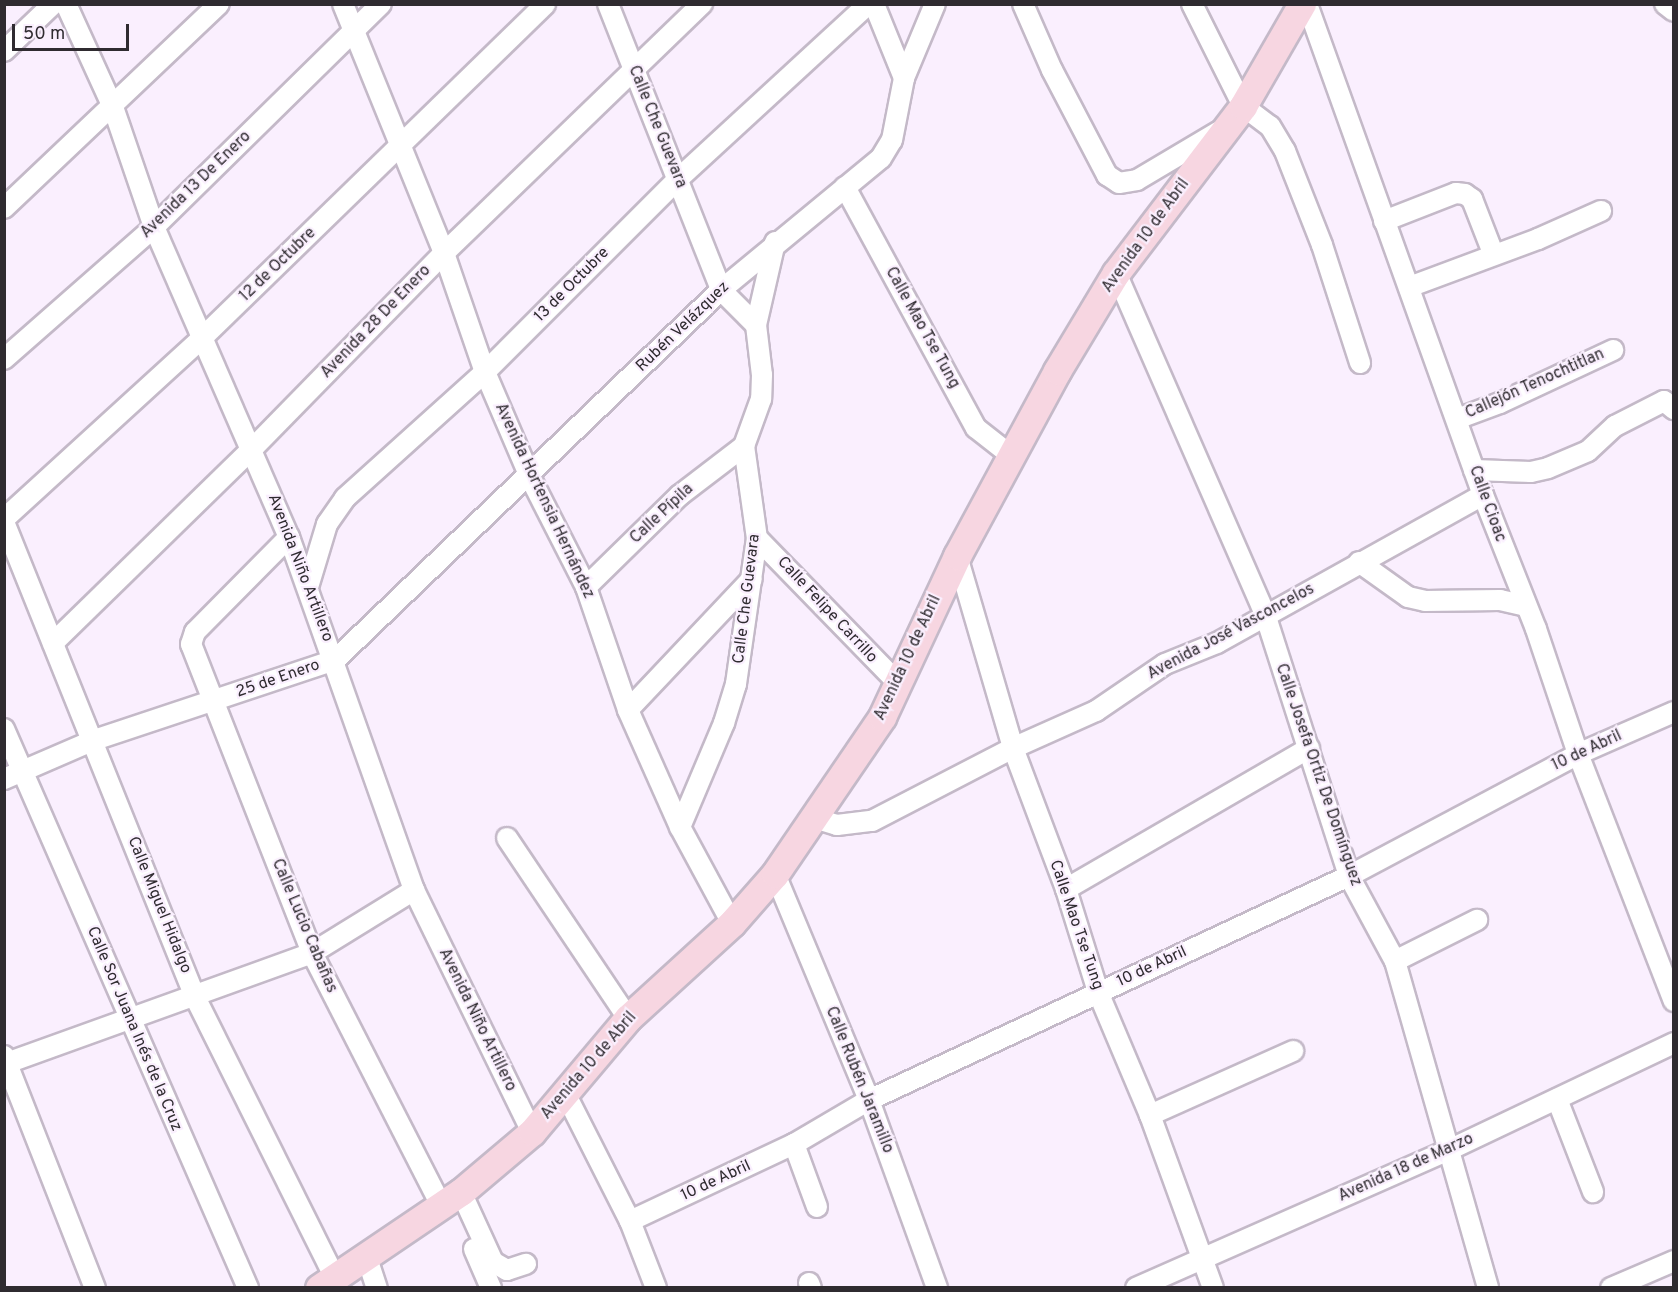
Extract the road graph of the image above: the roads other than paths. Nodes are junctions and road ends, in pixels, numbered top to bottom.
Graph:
1 (53, 4) edge
2 (66, 4) edge
3 (219, 4) edge
4 (343, 4) edge
5 (381, 4) edge
6 (546, 4) edge
7 (608, 4) edge
8 (702, 4) edge
9 (868, 4) edge
10 (874, 4) edge
11 (935, 4) edge
12 (1023, 4) edge
13 (1192, 4) edge
14 (1302, 4) edge
15 (1307, 4) edge
16 (1665, 4) edge
17 (1674, 11) edge
18 (355, 31) junction
19 (4, 51) edge
20 (632, 68) junction
21 (904, 78) junction
22 (113, 107) junction
23 (1235, 116) junction
24 (401, 144) junction
25 (678, 179) junction
26 (845, 188) junction
27 (4, 208) edge
28 (1601, 211) dead end
29 (1384, 221) junction
30 (154, 227) junction
31 (775, 242) junction
32 (444, 253) junction
33 (1493, 253) junction
34 (1116, 273) junction
35 (1409, 287) junction
36 (721, 290) junction
37 (756, 325) junction
38 (201, 339) junction
39 (1613, 350) dead end
40 (4, 359) edge
41 (1360, 363) dead end
42 (485, 372) junction
43 (1672, 406) edge
44 (1457, 419) junction
45 (744, 446) junction
46 (253, 448) junction
47 (1012, 457) junction
48 (1474, 470) junction
49 (530, 477) junction
50 (1482, 495) junction
51 (4, 520) edge
52 (289, 537) junction
53 (757, 538) junction
54 (957, 556) junction
55 (1359, 562) junction
56 (752, 579) junction
57 (308, 586) junction
58 (586, 588) junction
59 (1526, 606) junction
60 (1265, 614) junction
61 (53, 643) junction
62 (335, 660) junction
63 (897, 682) junction
64 (212, 701) junction
65 (628, 710) junction
66 (1674, 712) edge
67 (4, 729) edge
68 (94, 740) junction
69 (1013, 748) junction
70 (1309, 748) junction
71 (1578, 754) junction
72 (22, 770) junction
73 (4, 779) edge
74 (814, 818) junction
75 (680, 827) junction
76 (507, 838) dead end
77 (775, 874) junction
78 (1348, 876) junction
79 (1066, 889) junction
80 (414, 890) junction
81 (1477, 920) dead end
82 (732, 924) junction
83 (312, 953) junction
84 (1395, 961) junction
85 (1098, 992) junction
86 (195, 997) junction
87 (1674, 1001) edge
88 (628, 1018) junction
89 (131, 1022) junction
90 (1674, 1043) edge
91 (1293, 1051) dead end
92 (6, 1061) edge
93 (566, 1095) junction
94 (1557, 1099) junction
95 (869, 1100) junction
96 (1150, 1115) junction
97 (532, 1132) junction
98 (794, 1144) junction
99 (1451, 1149) junction
100 (1593, 1192) dead end
101 (451, 1198) junction
102 (817, 1207) dead end
103 (630, 1221) junction
104 (1201, 1257) junction
105 (367, 1258) junction
106 (1674, 1261) edge
107 (526, 1264) dead end
108 (327, 1283) edge
109 (95, 1287) edge
110 (248, 1287) edge
111 (377, 1287) edge
112 (491, 1287) edge
113 (656, 1287) edge
114 (937, 1287) edge
115 (1136, 1287) edge
116 (1213, 1287) edge
117 (1488, 1287) edge
118 (1611, 1287) edge

1 - 19 street
2 - 22 street, Avenida Niño Artillero
3 - 22 street
4 - 18 street, Avenida Hortensia Hernández
5 - 18 street, Avenida 13 De Enero
6 - 24 street, 12 de Octubre
7 - 20 street, Calle Che Guevara
8 - 20 street, Avenida 28 De Enero
9 - 25 street, 13 de Octubre
10 - 21 street
11 - 21 street
12 - 23 street
13 - 23 street
14 - 23 street, Avenida 10 de Abril
15 - 29 street, Calle Cioac
16 - 17 street
18 - 24 street, Avenida Hortensia Hernández
18 - 30 street, Avenida 13 De Enero
20 - 25 street, Calle Che Guevara
20 - 32 street, Avenida 28 De Enero
21 - 26 street
22 - 27 street
22 - 30 street, Avenida Niño Artillero
23 - 34 street, Avenida 10 de Abril
23 - 41 street
24 - 32 street, Avenida Hortensia Hernández
24 - 38 street, 12 de Octubre
25 - 36 street, Calle Che Guevara
25 - 42 street, 13 de Octubre
26 - 31 street, Rubén Velázquez
26 - 47 street, Calle Mao Tse Tung
28 - 33 street
29 - 33 street
29 - 35 street, Calle Cioac
30 - 38 street, Avenida Niño Artillero
30 - 40 street, Avenida 13 De Enero
31 - 36 street, Rubén Velázquez
31 - 37 street
32 - 42 street, Avenida Hortensia Hernández
32 - 46 street, Avenida 28 De Enero
33 - 35 street
34 - 47 street, Avenida 10 de Abril
34 - 60 street, Calle Josefa Ortiz De Domínguez
35 - 44 street, Calle Cioac
36 - 37 street, Calle Che Guevara
36 - 49 street, Rubén Velázquez
37 - 45 street, Calle Che Guevara
38 - 46 street, Avenida Niño Artillero
38 - 51 street, 12 de Octubre
39 - 44 street, Callejón Tenochtitlan
42 - 49 street, Avenida Hortensia Hernández
42 - 57 street, 13 de Octubre
43 - 48 street
44 - 48 street, Calle Cioac
45 - 53 street, Calle Che Guevara
45 - 58 street, Calle Pípila
46 - 52 street, Avenida Niño Artillero
46 - 61 street, Avenida 28 De Enero
47 - 54 street, Avenida 10 de Abril
48 - 50 street, Calle Cioac
49 - 58 street, Avenida Hortensia Hernández
49 - 62 street, 25 de Enero
50 - 55 street, Avenida José Vasconcelos
50 - 59 street, Calle Cioac
51 - 61 street, Calle Miguel Hidalgo
52 - 57 street, Avenida Niño Artillero
52 - 64 street, Calle Lucio Cabañas
53 - 56 street, Calle Che Guevara
53 - 63 street, Calle Felipe Carrillo
54 - 63 street, Avenida 10 de Abril
54 - 69 street, Calle Mao Tse Tung
55 - 59 street
55 - 60 street, Avenida José Vasconcelos
56 - 65 street
56 - 75 street, Calle Che Guevara
57 - 62 street, Avenida Niño Artillero
58 - 65 street, Avenida Hortensia Hernández
59 - 71 street, Calle Cioac
60 - 69 street, Avenida José Vasconcelos
60 - 70 street, Calle Josefa Ortiz De Domínguez
61 - 68 street, Calle Miguel Hidalgo
62 - 64 street, 25 de Enero
62 - 80 street, Avenida Niño Artillero
63 - 74 street, Avenida 10 de Abril
64 - 68 street, 25 de Enero
64 - 83 street, Calle Lucio Cabañas
65 - 75 street, Avenida Hortensia Hernández
66 - 71 street, 10 de Abril
67 - 72 street, Calle Sor Juana Inés de la Cruz
68 - 72 street, 25 de Enero
68 - 86 street, Calle Miguel Hidalgo
69 - 74 street, Avenida José Vasconcelos
69 - 79 street, Calle Mao Tse Tung
70 - 78 street, Calle Josefa Ortiz De Domínguez
70 - 79 street
71 - 78 street, 10 de Abril
71 - 87 street, Calle Cioac
72 - 73 street, 25 de Enero
72 - 89 street, Calle Sor Juana Inés de la Cruz
74 - 77 street, Avenida 10 de Abril
75 - 82 street, Avenida Hortensia Hernández
76 - 88 street
77 - 82 street, Avenida 10 de Abril
77 - 95 street, Calle Rubén Jaramillo
78 - 84 street, Calle Josefa Ortiz De Domínguez
78 - 85 street, 10 de Abril
79 - 85 street, Calle Mao Tse Tung
80 - 83 street
80 - 97 street, Avenida Niño Artillero
81 - 84 street
82 - 88 street, Avenida 10 de Abril
83 - 86 street
83 - 101 street, Calle Lucio Cabañas
84 - 99 street, Calle Josefa Ortiz De Domínguez
85 - 95 street, 10 de Abril
85 - 96 street, Calle Mao Tse Tung
86 - 89 street
86 - 108 street, Calle Miguel Hidalgo
88 - 93 street, Avenida 10 de Abril
89 - 92 street
89 - 110 street, Calle Sor Juana Inés de la Cruz
90 - 94 street, Avenida 18 de Marzo
91 - 96 street
92 - 109 street
93 - 97 street, Avenida 10 de Abril
93 - 103 street
94 - 99 street, Avenida 18 de Marzo
94 - 100 street
95 - 98 street, 10 de Abril
95 - 114 street, Calle Rubén Jaramillo
96 - 104 street, Calle Mao Tse Tung
97 - 101 street, Avenida 10 de Abril
98 - 102 street
98 - 103 street, 10 de Abril
99 - 104 street, Avenida 18 de Marzo
99 - 117 street, Calle Josefa Ortiz De Domínguez
101 - 105 street, Avenida 10 de Abril
101 - 107 street
101 - 112 street
103 - 113 street
104 - 115 street, Avenida 18 de Marzo
104 - 116 street, Calle Mao Tse Tung
105 - 108 street, Avenida 10 de Abril
105 - 111 street
106 - 118 street

